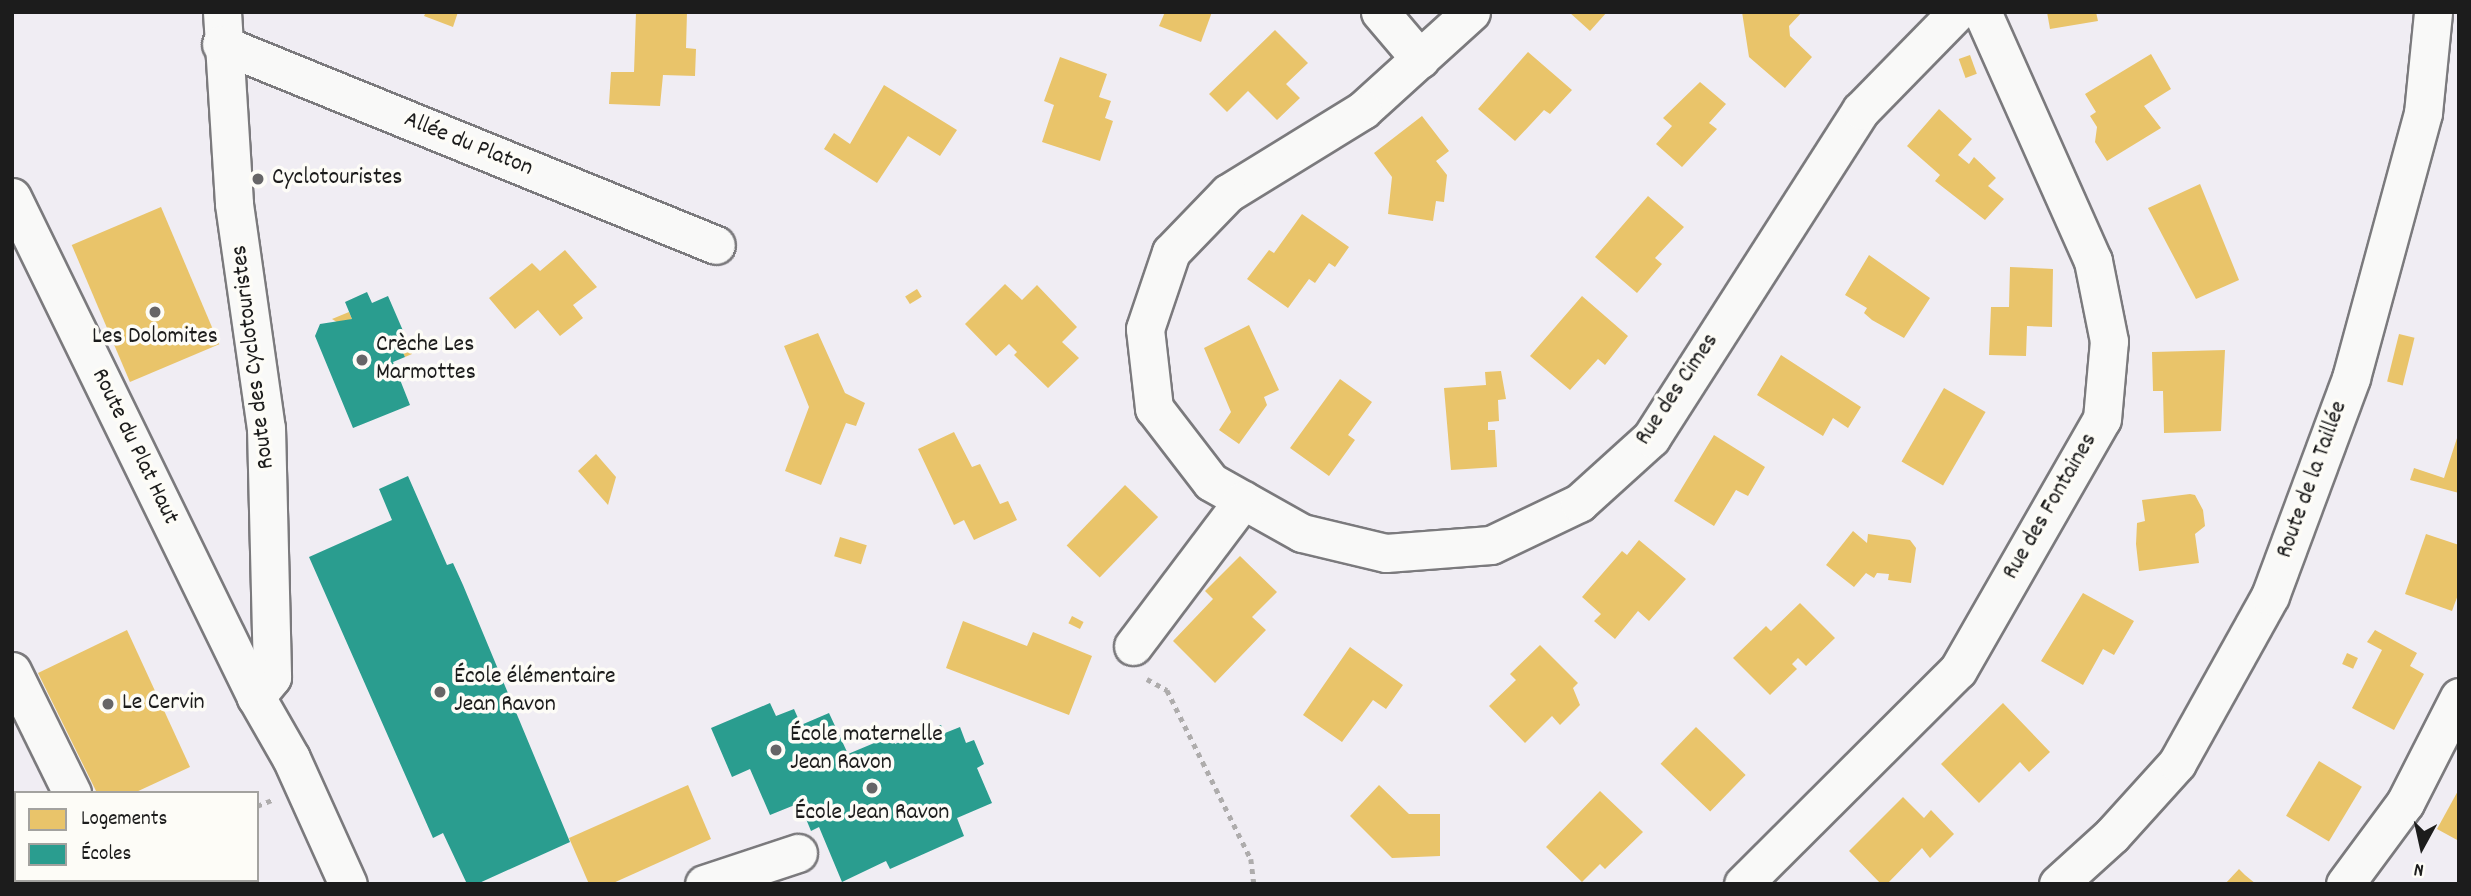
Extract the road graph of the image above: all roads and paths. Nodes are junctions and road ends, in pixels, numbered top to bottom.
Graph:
1 (1380, 12) edge
2 (1471, 12) edge
3 (1957, 12) edge
4 (1982, 12) edge
5 (2433, 12) edge
6 (221, 28) edge
7 (1420, 59) junction
8 (12, 197) edge
9 (716, 246) dead end
10 (1243, 500) junction
11 (1142, 633) joint
12 (12, 671) edge
13 (256, 697) junction
14 (2459, 697) edge
15 (71, 791) edge
16 (797, 853) dead end
17 (349, 883) edge
18 (704, 884) edge
19 (1254, 884) edge
20 (1743, 884) edge
21 (2058, 884) edge
22 (2345, 884) edge

1 - 7 street
2 - 7 street, Rue des Cimes
3 - 10 street, Rue des Cimes
4 - 20 street, Rue des Fontaines
5 - 21 street, Route de la Taillée
6 - 9 street, Allée du Platon
6 - 13 street, Route des Cyclotouristes
7 - 10 street, Rue des Cimes
8 - 13 street, Route du Plat Haut
10 - 11 street
11 - 19 path
12 - 15 street
13 - 17 street
14 - 22 street
16 - 18 street

